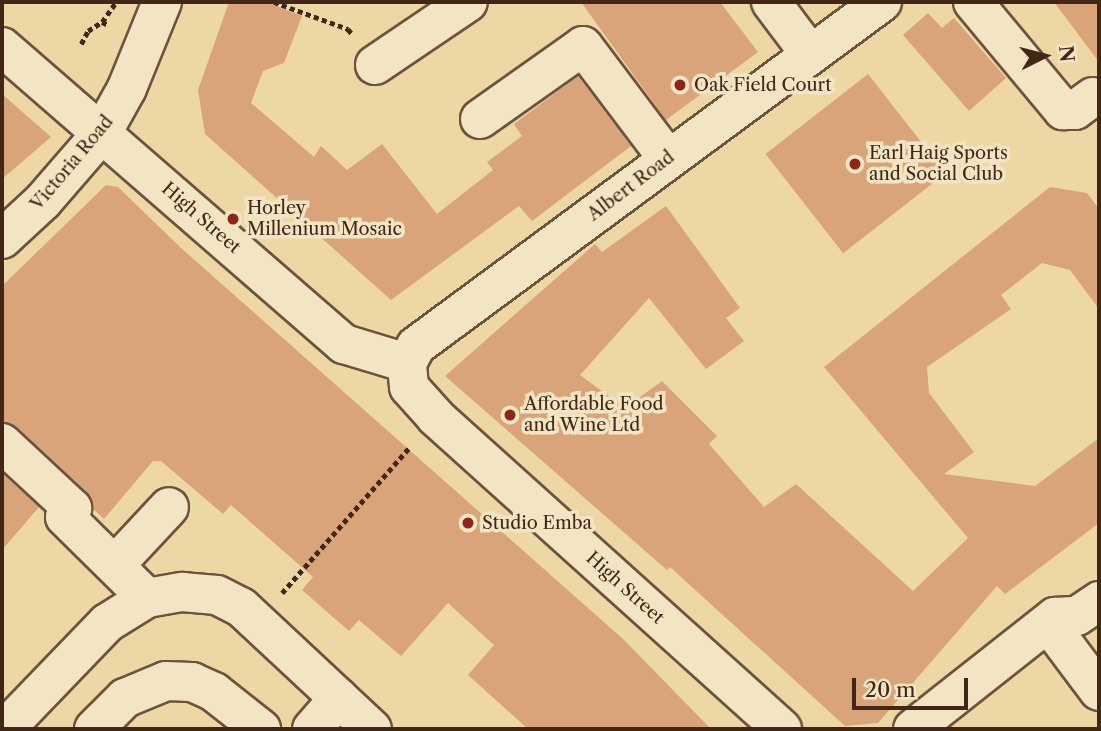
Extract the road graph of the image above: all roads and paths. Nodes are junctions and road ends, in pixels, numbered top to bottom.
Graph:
1 (116, 2) edge
2 (162, 2) edge
3 (274, 2) edge
4 (468, 2) edge
5 (771, 2) edge
6 (882, 2) edge
7 (973, 2) edge
8 (102, 22) junction
9 (109, 25) dead end
10 (81, 44) dead end
11 (2, 47) edge
12 (810, 54) junction
13 (375, 65) joint
14 (1093, 97) dead end
15 (480, 119) dead end
16 (102, 133) junction
17 (668, 159) junction
18 (2, 239) edge
19 (408, 375) junction
20 (436, 417) junction
21 (2, 443) edge
22 (169, 508) dead end
23 (115, 565) junction
24 (147, 598) junction
25 (1099, 600) edge
26 (1051, 620) junction
27 (257, 621) junction
28 (1099, 691) edge
29 (340, 698) junction
30 (5, 729) edge
31 (94, 729) edge
32 (261, 729) edge
33 (312, 729) edge
34 (372, 729) edge
35 (782, 729) edge
36 (913, 729) edge

1 - 8 path
2 - 16 street, Victoria Road
3 - 13 path
4 - 13 street
5 - 12 street
6 - 12 street, Albert Road
7 - 14 street
8 - 9 path
8 - 10 path
11 - 16 street, High Street
12 - 17 street, Albert Road
15 - 17 street
16 - 18 street, Victoria Road
16 - 19 street, High Street
17 - 19 street, Albert Road
19 - 20 street, High Street
20 - 27 path
20 - 35 street, High Street
21 - 23 street
22 - 23 street
23 - 24 street
24 - 27 street
24 - 30 street
25 - 26 street
26 - 28 street
26 - 36 street
27 - 29 street
29 - 33 street
29 - 34 street
31 - 32 street

